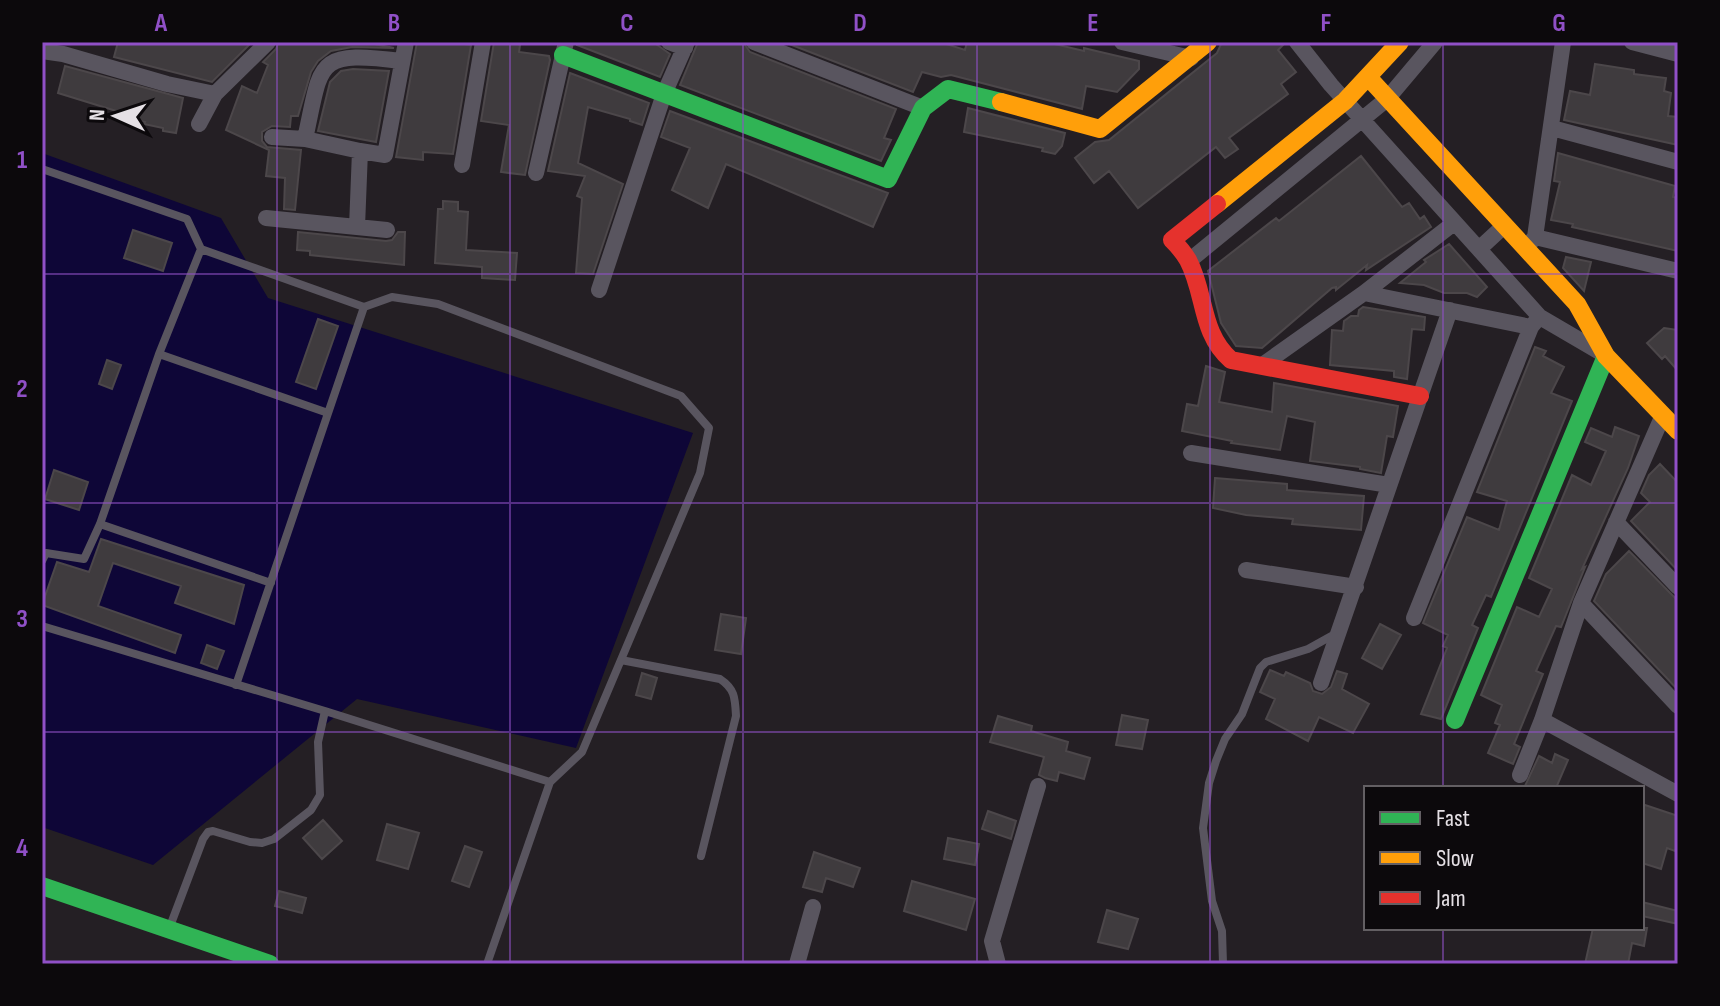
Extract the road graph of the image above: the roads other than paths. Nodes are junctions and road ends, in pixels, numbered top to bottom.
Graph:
1 (43, 42) edge
2 (268, 42) edge
3 (406, 42) edge
4 (483, 42) edge
5 (754, 42) edge
6 (1122, 42) edge
7 (1208, 42) edge
8 (1297, 42) edge
9 (1400, 42) edge
10 (1435, 42) edge
11 (1563, 42) edge
12 (1632, 42) edge
13 (680, 44) edge
14 (564, 49) edge
15 (42, 51) edge
16 (1678, 54) edge
17 (1191, 58) junction
18 (401, 61) junction
19 (1368, 77) junction
20 (215, 94) junction
21 (664, 94) junction
22 (1387, 99) junction
23 (1345, 101) junction
24 (923, 108) junction
25 (1363, 120) junction
26 (199, 124) dead end
27 (1552, 128) junction
28 (272, 137) dead end
29 (305, 139) junction
30 (360, 151) junction
31 (1678, 162) edge
32 (462, 165) dead end
33 (42, 169) edge
34 (536, 173) dead end
35 (266, 218) dead end
36 (1454, 223) junction
37 (1505, 225) junction
38 (357, 227) junction
39 (387, 230) dead end
40 (1531, 243) junction
41 (201, 249) junction
42 (1479, 249) junction
43 (1189, 261) junction
44 (1678, 271) edge
45 (599, 290) dead end
46 (1364, 293) junction
47 (364, 307) junction
48 (1450, 310) junction
49 (1535, 322) junction
50 (159, 354) junction
51 (1606, 356) junction
52 (1261, 366) junction
53 (1420, 396) junction
54 (328, 413) junction
55 (1663, 415) junction
56 (1678, 431) edge
57 (1191, 453) dead end
58 (1389, 485) junction
59 (1616, 522) junction
60 (100, 524) junction
61 (42, 561) edge
62 (1246, 570) dead end
63 (271, 583) junction
64 (1356, 587) junction
65 (1678, 587) edge
66 (1581, 603) junction
67 (1414, 618) dead end
68 (42, 626) edge
69 (1340, 631) junction
70 (621, 660) junction
71 (1321, 683) dead end
72 (236, 685) junction
73 (1678, 706) edge
74 (325, 711) junction
75 (1455, 720) dead end
76 (1542, 720) junction
77 (1520, 775) dead end
78 (550, 782) junction
79 (1038, 786) dead end
80 (1678, 794) edge
81 (701, 856) dead end
82 (42, 886) edge
83 (813, 907) dead end
84 (168, 929) junction
85 (270, 964) edge
86 (487, 964) edge
87 (797, 964) edge
88 (998, 964) edge
89 (1223, 964) edge

1 - 15 street
2 - 20 street
3 - 18 street
4 - 32 street
5 - 24 street
6 - 17 street
7 - 17 street
8 - 23 street
9 - 19 street
10 - 22 street
11 - 27 street
12 - 16 street
13 - 21 street
14 - 21 street
14 - 34 street
15 - 20 street
17 - 24 street
18 - 29 street
18 - 30 street
19 - 22 street
19 - 23 street
20 - 26 street
21 - 24 street
21 - 45 street
22 - 25 street
22 - 37 street
23 - 25 street
23 - 43 street
25 - 36 street
25 - 43 street
27 - 31 street
27 - 40 street
28 - 29 street
29 - 30 street
30 - 38 street
33 - 41 lane
35 - 38 street
36 - 42 street
36 - 46 street
37 - 40 street
37 - 42 street
38 - 39 street
40 - 44 street
40 - 51 street
41 - 47 lane
41 - 50 lane
42 - 49 street
43 - 52 street
46 - 48 street
46 - 52 street
47 - 54 lane
47 - 70 lane
48 - 49 street
48 - 53 street
49 - 51 street
49 - 67 street
50 - 54 lane
50 - 60 lane
51 - 55 street
51 - 75 street
52 - 53 street
53 - 58 street
54 - 63 lane
55 - 56 street
55 - 59 street
57 - 58 street
58 - 64 street
59 - 65 street
59 - 66 street
60 - 61 lane
60 - 63 lane
62 - 64 street
63 - 72 lane
64 - 69 street
66 - 73 street
66 - 76 street
68 - 72 lane
69 - 71 street
69 - 89 lane
70 - 78 lane
70 - 81 lane
72 - 74 lane
74 - 78 lane
74 - 84 lane
76 - 77 street
76 - 80 street
78 - 86 lane
79 - 88 street
82 - 84 street
83 - 87 street
84 - 85 street

